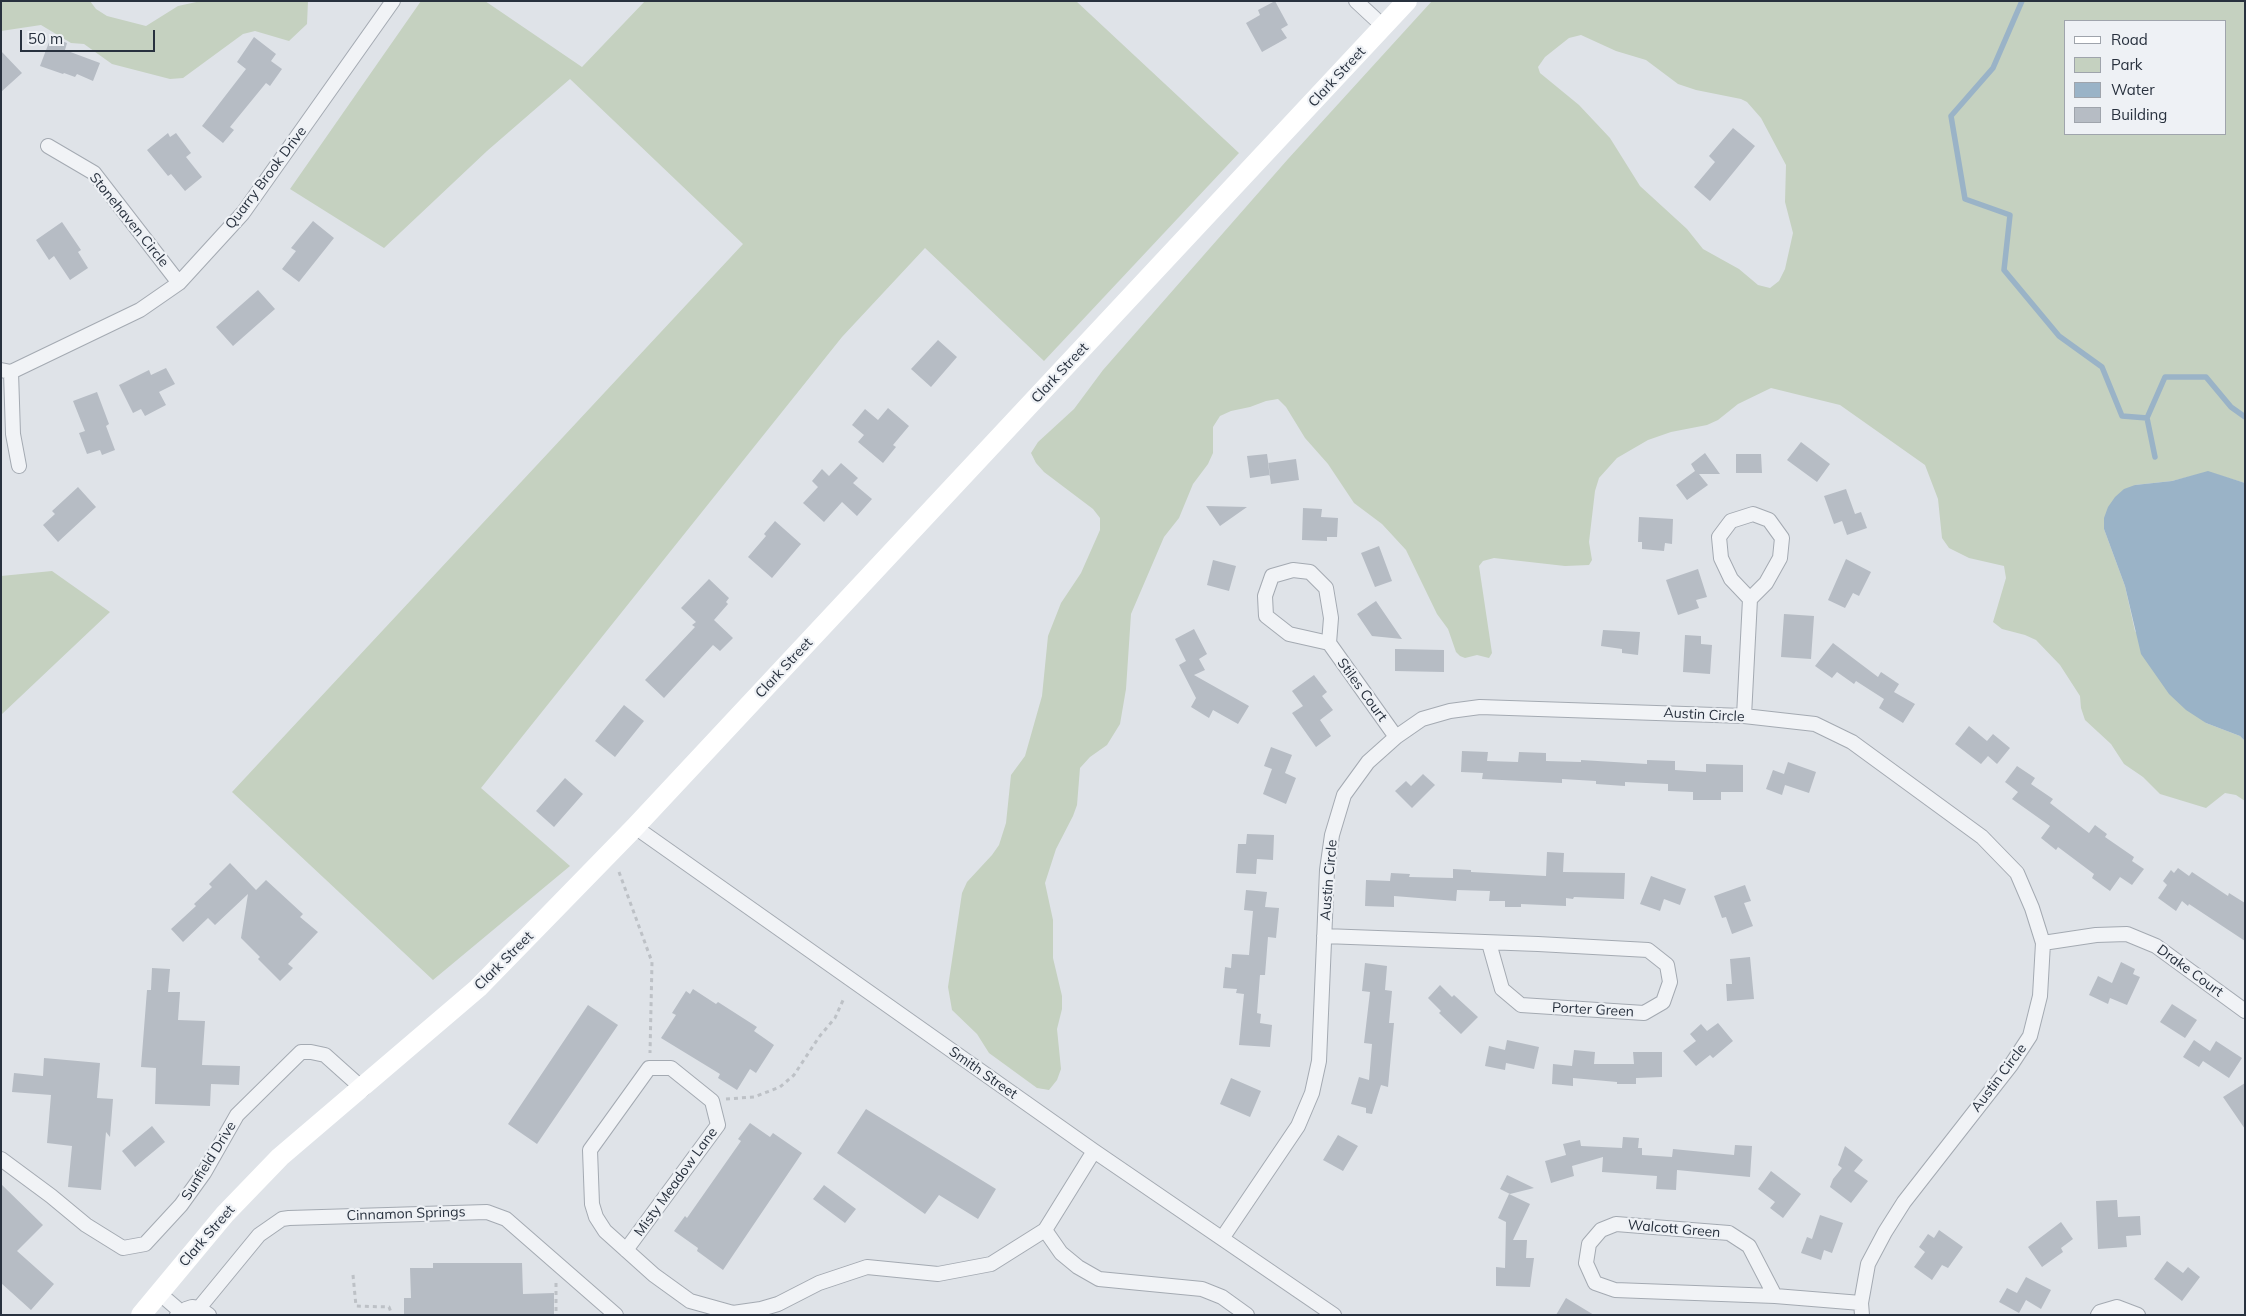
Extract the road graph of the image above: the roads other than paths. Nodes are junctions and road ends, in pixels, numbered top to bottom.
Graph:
1 (393, 1) edge
2 (1356, 1) edge
3 (1407, 1) edge
4 (1384, 27) junction
5 (48, 146) dead end
6 (179, 283) junction
7 (6, 371) edge
8 (19, 466) dead end
9 (1750, 599) junction
10 (1329, 643) junction
11 (1744, 716) junction
12 (1396, 737) junction
13 (635, 827) junction
14 (1324, 936) junction
15 (2043, 942) junction
16 (1489, 943) junction
17 (2245, 1011) edge
18 (363, 1088) junction
19 (1094, 1151) junction
20 (1, 1159) edge
21 (1045, 1230) junction
22 (1222, 1237) junction
23 (626, 1250) junction
24 (158, 1293) junction
25 (1775, 1296) junction
26 (1861, 1309) edge
27 (204, 1312) edge
28 (178, 1313) edge
29 (141, 1315) edge
30 (616, 1315) edge
31 (1247, 1315) edge
32 (1334, 1315) edge
33 (2098, 1315) edge
34 (2138, 1315) edge

1 - 6 street, Quarry Brook Drive
2 - 4 street
3 - 4 main road, Clark Street
4 - 13 main road, Clark Street
5 - 6 street, Stonehaven Circle
6 - 7 street, Quarry Brook Drive
7 - 8 street
9 - 9 street
9 - 11 street
10 - 10 street
10 - 12 street, Stiles Court
11 - 12 street, Austin Circle
11 - 15 street, Austin Circle
12 - 14 street, Austin Circle
13 - 18 main road, Clark Street
13 - 19 street, Smith Street
14 - 16 street, Porter Green
14 - 22 street, Austin Circle
15 - 17 street, Drake Court
15 - 26 street, Austin Circle
16 - 16 street, Porter Green
18 - 20 street, Sunfield Drive
18 - 24 main road, Clark Street
19 - 21 street
19 - 22 street, Smith Street
21 - 23 street, Misty Meadow Lane
21 - 31 street
22 - 32 street, Smith Street
23 - 23 street, Misty Meadow Lane
24 - 28 street, Cinnamon Springs
24 - 29 main road, Clark Street
25 - 25 street, Walcott Green
25 - 26 street, Walcott Green
27 - 28 street, Cinnamon Springs
27 - 30 street, Cinnamon Springs
33 - 34 street

